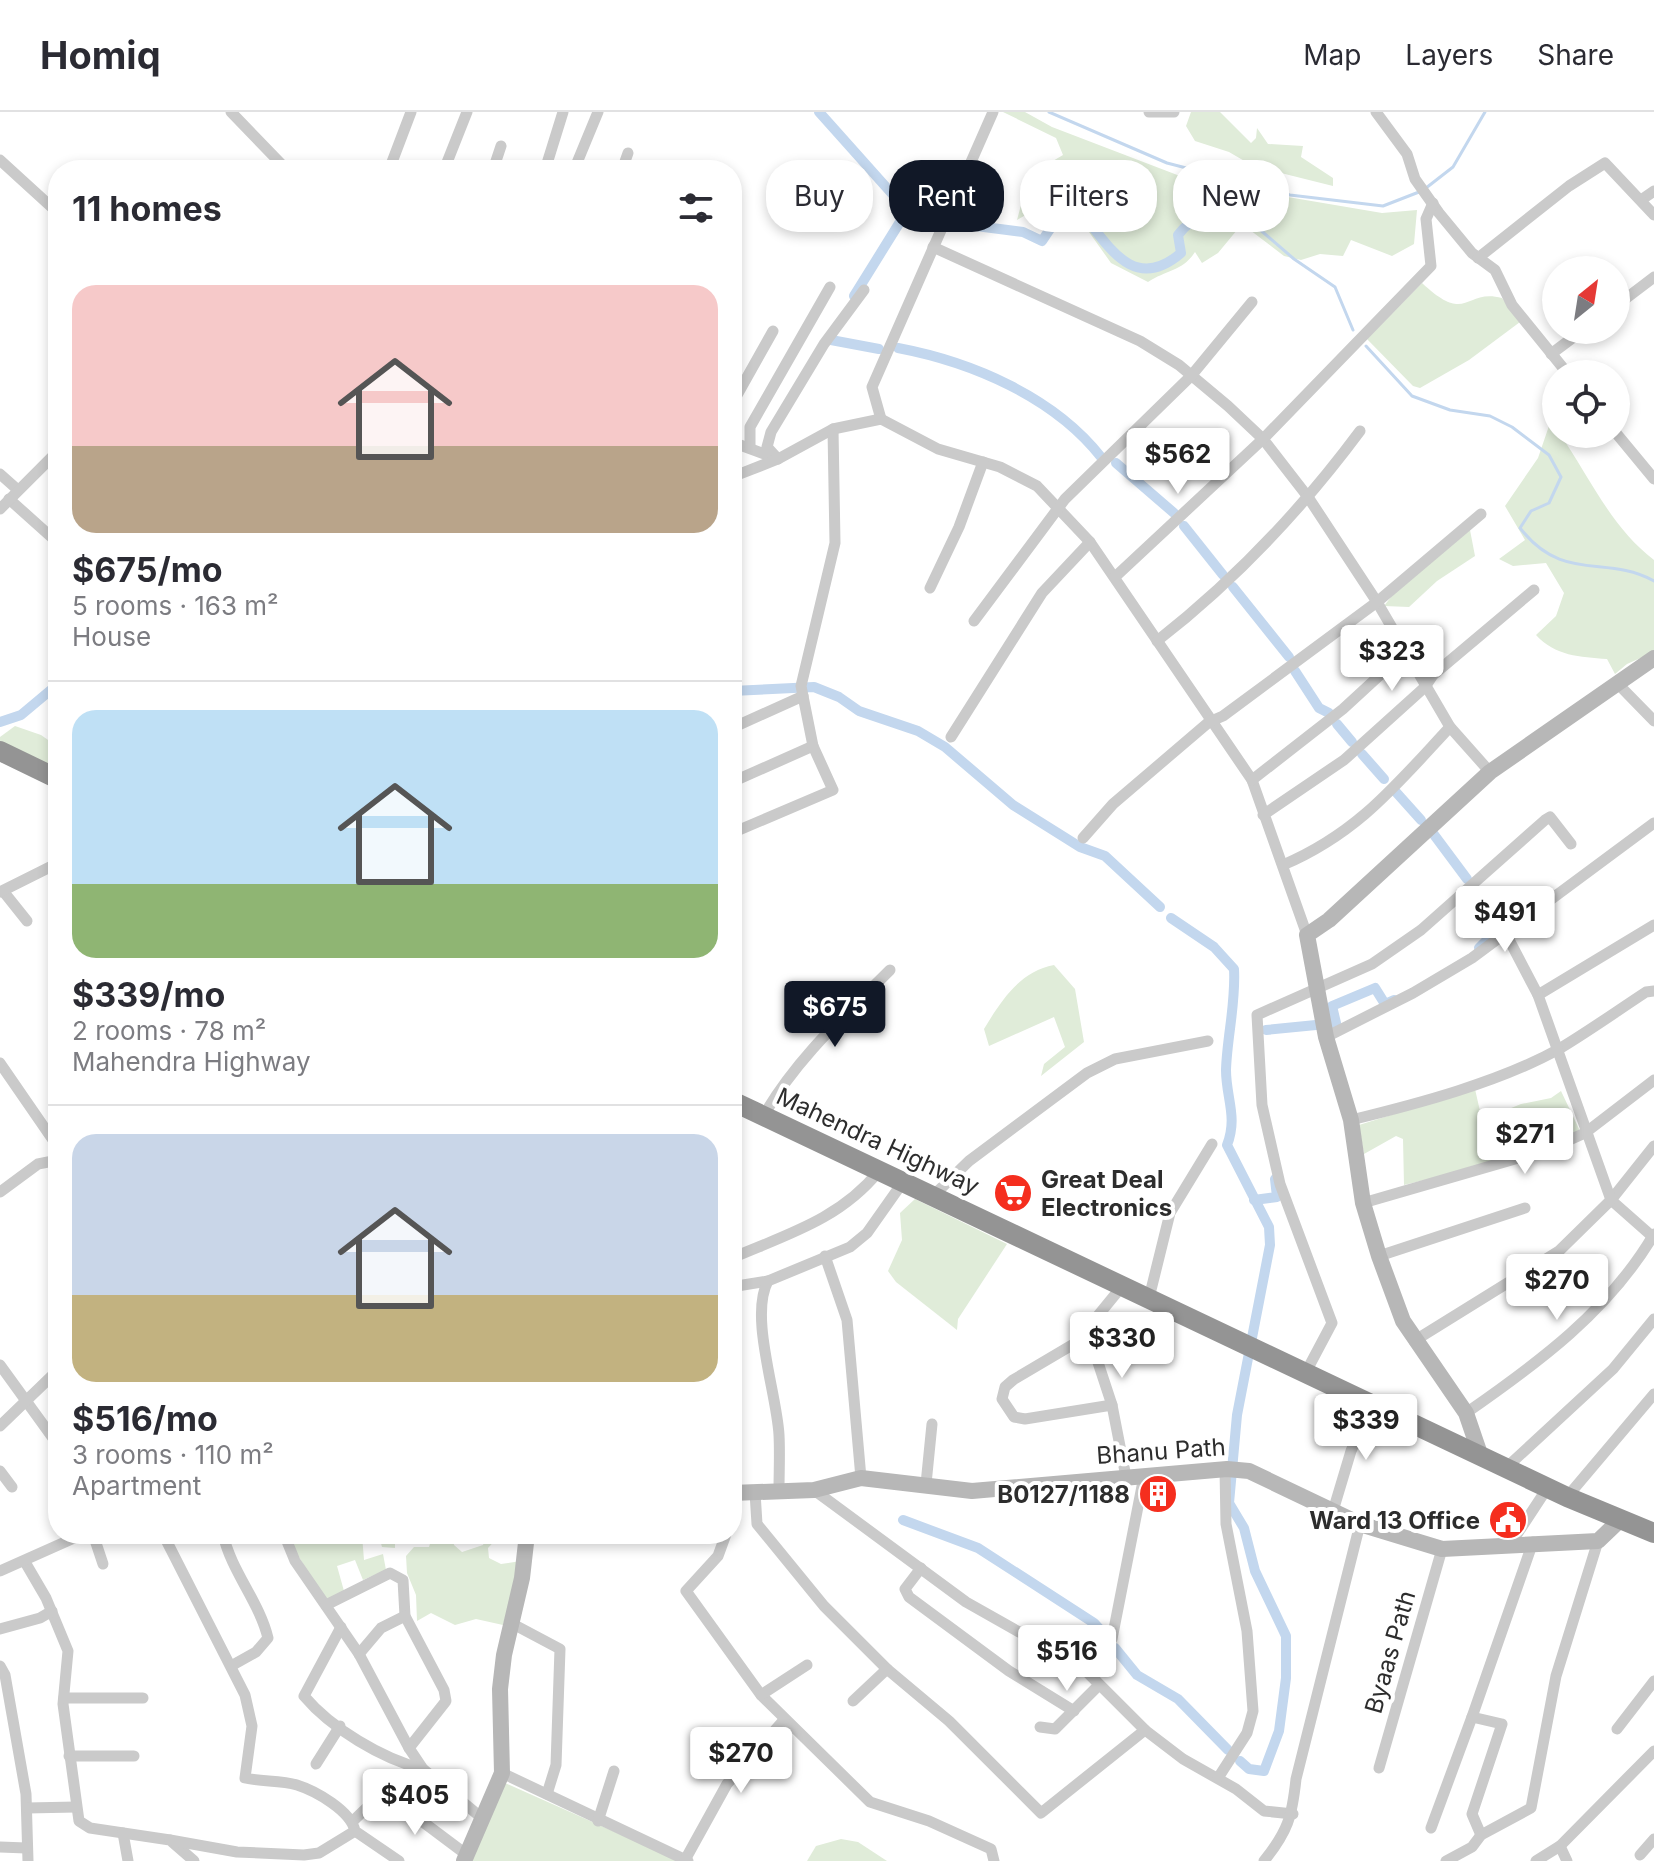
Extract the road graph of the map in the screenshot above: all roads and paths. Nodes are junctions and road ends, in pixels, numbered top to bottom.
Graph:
1 (231, 112) edge
2 (411, 112) edge
3 (467, 112) edge
4 (563, 112) edge
5 (598, 112) edge
6 (993, 112) edge
7 (1149, 112) edge
8 (1174, 112) edge
9 (1376, 112) edge
10 (243, 116) edge
11 (501, 146) dead end
12 (628, 153) dead end
13 (0, 160) edge
14 (278, 160) edge
15 (393, 160) edge
16 (448, 160) edge
17 (496, 160) edge
18 (548, 160) edge
19 (578, 160) edge
20 (626, 160) edge
21 (1654, 191) edge
22 (1641, 200) junction
23 (1433, 203) junction
24 (48, 204) edge
25 (1654, 215) edge
26 (933, 247) junction
27 (1478, 258) junction
28 (1654, 277) edge
29 (830, 287) dead end
30 (864, 290) dead end
31 (1630, 295) edge
32 (1252, 302) dead end
33 (773, 331) dead end
34 (1564, 344) edge
35 (1551, 354) junction
36 (1556, 360) edge
37 (1191, 376) junction
38 (742, 386) edge
39 (881, 419) junction
40 (833, 429) junction
41 (1360, 431) dead end
42 (1263, 439) junction
43 (742, 444) edge
44 (750, 446) junction
45 (1628, 448) edge
46 (778, 459) junction
47 (48, 461) edge
48 (983, 462) junction
49 (742, 473) edge
50 (0, 474) edge
51 (1654, 479) edge
52 (14, 495) junction
53 (1308, 497) junction
54 (1057, 508) junction
55 (0, 509) edge
56 (1481, 514) dead end
57 (48, 532) edge
58 (1090, 542) junction
59 (1115, 577) junction
60 (930, 588) dead end
61 (1534, 590) dead end
62 (1377, 602) junction
63 (974, 621) dead end
64 (1157, 641) junction
65 (1405, 652) junction
66 (1654, 658) edge
67 (1616, 682) junction
68 (1425, 687) junction
69 (802, 693) junction
70 (1654, 721) edge
71 (1209, 722) junction
72 (742, 723) edge
73 (1450, 727) junction
74 (951, 737) dead end
75 (813, 746) junction
76 (2, 757) edge
77 (1490, 772) junction
78 (48, 775) edge
79 (742, 778) edge
80 (1252, 780) junction
81 (1263, 815) junction
82 (1654, 823) edge
83 (742, 829) edge
84 (1083, 838) dead end
85 (1571, 844) dead end
86 (1283, 865) junction
87 (48, 868) edge
88 (1, 892) edge
89 (27, 921) dead end
90 (1654, 925) edge
91 (1505, 932) junction
92 (1307, 935) junction
93 (890, 970) dead end
94 (1318, 986) junction
95 (1654, 991) edge
96 (1538, 995) junction
97 (1326, 1037) junction
98 (1208, 1041) dead end
99 (1557, 1050) junction
100 (0, 1063) edge
101 (1654, 1080) edge
102 (742, 1105) edge
103 (764, 1115) junction
104 (1351, 1120) junction
105 (48, 1133) edge
106 (1585, 1133) junction
107 (1212, 1144) dead end
108 (1654, 1146) edge
109 (48, 1160) edge
110 (879, 1171) junction
111 (903, 1182) junction
112 (0, 1192) edge
113 (933, 1196) junction
114 (1611, 1200) junction
115 (1363, 1203) junction
116 (1525, 1208) dead end
117 (1654, 1237) edge
118 (742, 1254) edge
119 (825, 1256) junction
120 (1379, 1256) junction
121 (768, 1281) junction
122 (742, 1284) edge
123 (1123, 1285) junction
124 (1149, 1298) junction
125 (1654, 1319) edge
126 (1089, 1335) junction
127 (1414, 1341) junction
128 (0, 1365) edge
129 (1306, 1372) junction
130 (48, 1380) edge
131 (1654, 1394) edge
132 (26, 1402) junction
133 (1372, 1403) junction
134 (1112, 1405) junction
135 (1466, 1413) junction
136 (932, 1424) dead end
137 (0, 1426) edge
138 (48, 1432) edge
139 (1480, 1454) junction
140 (1508, 1466) junction
141 (1226, 1469) junction
142 (0, 1471) edge
143 (1144, 1476) junction
144 (1126, 1477) junction
145 (861, 1478) junction
146 (926, 1484) junction
147 (12, 1487) dead end
148 (1548, 1487) junction
149 (814, 1490) junction
150 (779, 1491) junction
151 (755, 1492) junction
152 (742, 1494) edge
153 (1567, 1497) junction
154 (1333, 1511) junction
155 (1620, 1520) junction
156 (1360, 1524) junction
157 (1652, 1528) edge
158 (1598, 1541) junction
159 (1533, 1542) junction
160 (62, 1544) edge
161 (96, 1544) edge
162 (168, 1544) edge
163 (225, 1544) edge
164 (288, 1544) edge
165 (526, 1544) edge
166 (722, 1544) edge
167 (1510, 1545) junction
168 (1442, 1549) junction
169 (25, 1562) junction
170 (103, 1564) dead end
171 (921, 1568) junction
172 (0, 1570) edge
173 (326, 1605) junction
174 (52, 1611) junction
175 (405, 1616) junction
176 (511, 1623) junction
177 (341, 1627) junction
178 (0, 1629) edge
179 (359, 1654) junction
180 (807, 1665) dead end
181 (0, 1666) edge
182 (231, 1666) junction
183 (1083, 1668) junction
184 (887, 1669) junction
185 (1654, 1681) edge
186 (1099, 1685) junction
187 (761, 1695) junction
188 (64, 1698) junction
189 (143, 1698) dead end
190 (853, 1701) dead end
191 (1074, 1711) junction
192 (1472, 1717) junction
193 (784, 1720) junction
194 (340, 1726) junction
195 (1040, 1727) dead end
196 (1617, 1729) dead end
197 (1145, 1730) junction
198 (409, 1748) junction
199 (1654, 1751) edge
200 (69, 1756) junction
201 (134, 1756) dead end
202 (316, 1764) dead end
203 (417, 1767) junction
204 (1379, 1768) dead end
205 (614, 1771) dead end
206 (502, 1773) junction
207 (1218, 1778) junction
208 (406, 1787) junction
209 (547, 1794) junction
210 (76, 1807) junction
211 (27, 1808) junction
212 (1293, 1814) junction
213 (483, 1819) junction
214 (598, 1821) junction
215 (354, 1826) junction
216 (1431, 1828) dead end
217 (123, 1833) junction
218 (1481, 1835) junction
219 (1654, 1839) edge
220 (170, 1840) junction
221 (1560, 1846) junction
222 (0, 1847) edge
223 (26, 1848) junction
224 (1640, 1855) dead end
225 (324, 1857) edge
226 (264, 1858) edge
227 (465, 1858) edge
228 (687, 1860) edge
229 (28, 1861) edge
230 (128, 1861) edge
231 (194, 1861) edge
232 (399, 1861) edge
233 (994, 1861) edge
234 (1264, 1861) edge
235 (1446, 1861) edge
236 (1536, 1861) edge
237 (1567, 1861) edge

1 - 10 street
2 - 15 street
3 - 16 street
4 - 18 street
5 - 19 street
6 - 26 street
7 - 8 street
9 - 23 street
10 - 14 street
11 - 17 street
12 - 20 street
13 - 24 street
21 - 22 street
22 - 25 street
22 - 27 street
23 - 27 street
23 - 42 street
26 - 37 street
26 - 39 street
27 - 35 street
28 - 31 street
29 - 44 street
30 - 46 street
32 - 37 street
33 - 38 street
34 - 35 street
35 - 36 street
37 - 42 street
37 - 54 street
39 - 40 street
39 - 48 street
40 - 46 street
40 - 69 street
41 - 53 street
42 - 53 street
42 - 59 street
43 - 44 street
44 - 46 street
45 - 51 street
46 - 49 street
47 - 52 street
48 - 54 street
48 - 60 street
50 - 52 street
52 - 55 street
52 - 57 street
53 - 62 street
53 - 64 street
54 - 58 street
54 - 63 street
56 - 62 street
58 - 59 street
58 - 74 street
59 - 64 street
61 - 68 street
62 - 65 street
62 - 71 street
64 - 71 street
65 - 68 street
65 - 80 street
66 - 67 street
67 - 70 street
67 - 77 street
68 - 73 street
68 - 81 street
69 - 72 street
69 - 75 street
71 - 80 street
71 - 84 street
73 - 77 street
73 - 86 street
75 - 79 street
75 - 83 street
76 - 78 highway
77 - 92 street
80 - 81 street
81 - 86 street
82 - 91 street
85 - 94 street
86 - 92 street
87 - 88 street
88 - 89 street
90 - 96 street
91 - 96 street
91 - 97 street
92 - 94 street
93 - 103 street
94 - 97 street
94 - 129 street
95 - 99 street
96 - 99 street
97 - 104 street
98 - 113 street
99 - 104 street
99 - 106 street
100 - 105 street
101 - 106 street
102 - 103 highway, Mahendra Highway
103 - 110 highway, Mahendra Highway
104 - 115 street
106 - 114 street
106 - 115 street
107 - 124 street
108 - 114 street
109 - 112 street
110 - 111 highway, Mahendra Highway
110 - 118 street
111 - 113 highway, Mahendra Highway
111 - 119 street
113 - 123 highway, Mahendra Highway
114 - 117 street
114 - 127 street
115 - 120 street
116 - 120 street
117 - 135 street
119 - 121 street
119 - 145 street
120 - 127 street
121 - 122 street
121 - 150 street
123 - 124 highway, Mahendra Highway
123 - 126 street
124 - 129 highway, Mahendra Highway
125 - 140 street
126 - 134 street
126 - 134 street
127 - 135 street
128 - 132 street
129 - 133 highway, Mahendra Highway
130 - 132 street
131 - 153 street
132 - 137 street
132 - 138 street
133 - 139 highway, Mahendra Highway
133 - 154 street
134 - 144 street
135 - 139 street
136 - 146 street
139 - 140 highway, Mahendra Highway
140 - 148 highway, Mahendra Highway
141 - 143 street, Bhanu Path
141 - 154 street, Bhanu Path
141 - 207 street
142 - 147 street
143 - 144 street, Bhanu Path
143 - 183 street
144 - 146 street, Bhanu Path
145 - 146 street, Bhanu Path
145 - 149 street, Bhanu Path
148 - 153 highway, Mahendra Highway
148 - 167 street
149 - 150 street, Bhanu Path
149 - 171 street
150 - 151 street, Bhanu Path
151 - 152 street, Bhanu Path
151 - 184 street
153 - 155 highway, Mahendra Highway
154 - 156 street, Bhanu Path
155 - 157 highway, Mahendra Highway
155 - 158 street
156 - 168 street, Bhanu Path
156 - 212 street
158 - 159 street, Bhanu Path
158 - 218 street
159 - 167 street, Bhanu Path
159 - 192 street
160 - 169 street
161 - 170 street
162 - 182 street
163 - 182 street
164 - 173 street
165 - 176 street
166 - 187 street
167 - 168 street, Bhanu Path
168 - 204 street, Byaas Path
169 - 172 street
169 - 174 street
171 - 183 street
171 - 191 street
173 - 175 street
173 - 177 street
174 - 178 street
174 - 188 street
175 - 179 street
175 - 198 street
176 - 206 street
176 - 209 street
177 - 179 street
177 - 194 street
179 - 198 street
180 - 187 street
181 - 211 street
182 - 215 street
183 - 186 street
184 - 190 street
184 - 197 street
185 - 196 street
186 - 191 street
186 - 197 street
187 - 193 street
188 - 189 street
188 - 200 street
191 - 195 street
192 - 216 street
192 - 218 street
193 - 228 street
193 - 233 street
194 - 202 street
194 - 203 street
197 - 207 street
198 - 203 street
199 - 221 street
200 - 201 street
200 - 210 street
203 - 208 street
203 - 213 street
205 - 214 street
206 - 209 street
206 - 213 street
207 - 212 street
208 - 215 street
208 - 227 street
209 - 214 street
210 - 211 street
210 - 217 street
211 - 223 street
212 - 234 street
213 - 227 street
214 - 228 street
215 - 225 street
215 - 232 street
217 - 220 street
217 - 230 street
218 - 235 street
219 - 224 street
220 - 226 street
220 - 231 street
221 - 236 street
221 - 237 street
222 - 223 street
223 - 229 street
225 - 226 street

